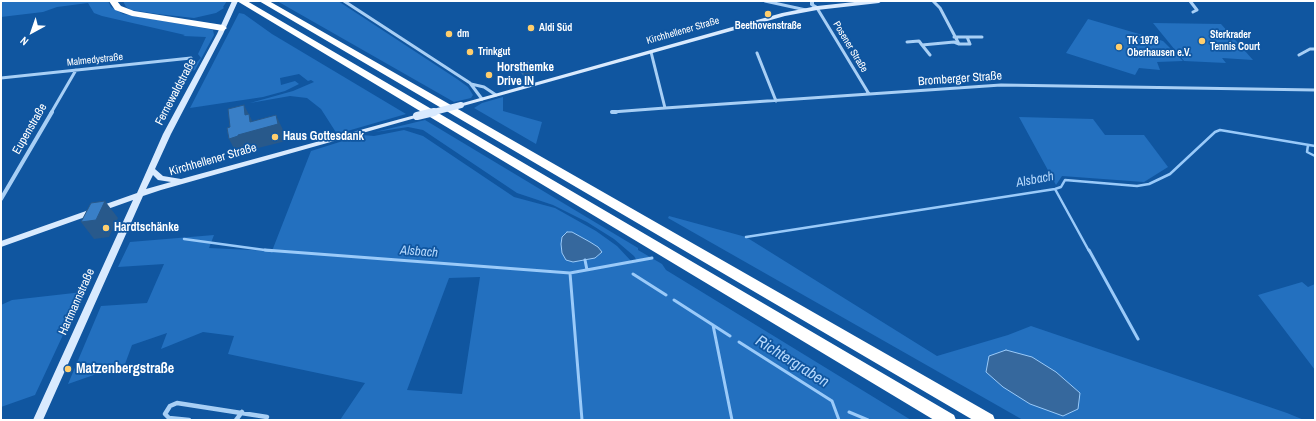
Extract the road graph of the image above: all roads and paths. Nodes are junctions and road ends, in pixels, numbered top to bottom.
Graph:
1 (113, 1) edge
2 (119, 1) edge
3 (241, 1) edge
4 (263, 1) edge
5 (344, 1) edge
6 (765, 1) edge
7 (812, 1) edge
8 (879, 1) edge
9 (933, 1) edge
10 (1190, 1) edge
11 (234, 4) edge
12 (817, 8) junction
13 (806, 10) junction
14 (1193, 12) dead end
15 (224, 25) junction
16 (954, 37) junction
17 (967, 37) junction
18 (982, 37) dead end
19 (907, 42) dead end
20 (959, 44) junction
21 (922, 45) junction
22 (1315, 49) edge
23 (651, 52) junction
24 (757, 54) dead end
25 (930, 55) dead end
26 (1299, 55) dead end
27 (191, 58) dead end
28 (76, 70) junction
29 (1, 78) edge
30 (470, 84) junction
31 (1315, 90) edge
32 (869, 94) junction
33 (496, 95) junction
34 (482, 99) junction
35 (776, 101) junction
36 (665, 108) junction
37 (612, 112) dead end
38 (151, 169) junction
39 (187, 180) junction
40 (140, 195) junction
41 (1, 199) edge
42 (1, 244) edge
43 (242, 412) junction
44 (267, 417) dead end
45 (38, 420) edge
46 (189, 420) edge
47 (236, 420) edge
48 (948, 420) edge
49 (987, 420) edge

1 - 15 highway
2 - 15 highway
3 - 48 highway
4 - 49 highway
5 - 30 street
6 - 13 street
7 - 12 street
8 - 12 main road, Kirchhellener Straße
9 - 16 street
10 - 14 street
11 - 15 main road, Fernewaldstraße
12 - 13 main road, Kirchhellener Straße
12 - 32 street, Posener Straße
13 - 23 main road, Kirchhellener Straße
15 - 38 main road, Fernewaldstraße
16 - 17 street
16 - 20 street
17 - 18 street
17 - 20 street
19 - 21 street
20 - 21 street
21 - 25 street
22 - 26 street
23 - 33 main road, Kirchhellener Straße
23 - 36 street
24 - 35 street
27 - 28 street, Malmedystraße
28 - 29 street, Malmedystraße
28 - 41 street, Eupenstraße
30 - 33 street
30 - 34 street
31 - 32 street, Bromberger Straße
32 - 35 street, Bromberger Straße
33 - 34 main road, Kirchhellener Straße
34 - 39 main road, Kirchhellener Straße, bridge
35 - 36 street, Bromberger Straße
36 - 37 street, Bromberger Straße
38 - 39 main road
38 - 40 main road, Fernewaldstraße
39 - 40 main road, Kirchhellener Straße
40 - 42 main road, Kirchhellener Straße
40 - 45 main road, Hartmannstraße
43 - 44 street
43 - 46 street
43 - 47 street

